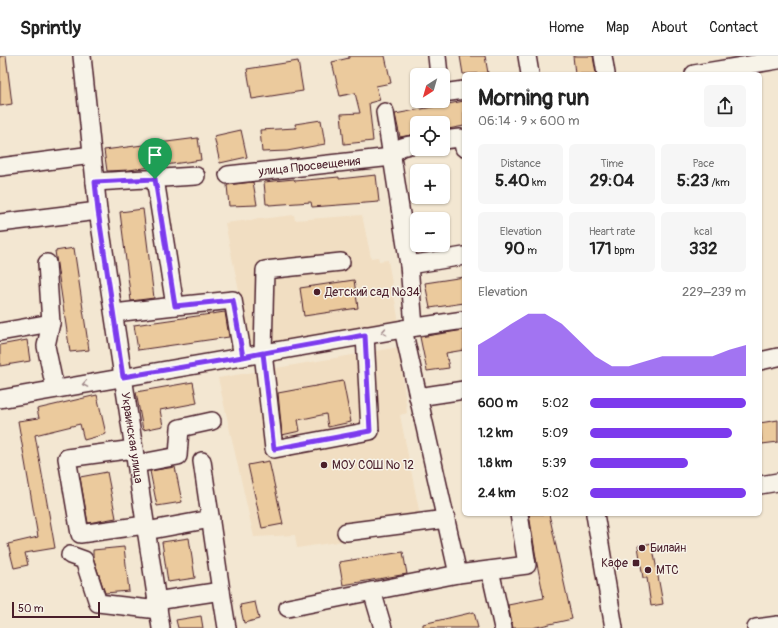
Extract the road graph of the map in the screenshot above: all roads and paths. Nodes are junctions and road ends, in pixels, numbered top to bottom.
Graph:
1 (82, 56) edge
2 (436, 56) edge
3 (527, 56) edge
4 (603, 56) edge
5 (778, 60) edge
6 (438, 68) edge
7 (530, 72) edge
8 (606, 72) edge
9 (706, 72) edge
10 (462, 90) edge
11 (450, 92) edge
12 (385, 112) dead end
13 (450, 139) edge
14 (462, 141) edge
15 (410, 145) edge
16 (92, 155) junction
17 (392, 157) junction
18 (0, 168) edge
19 (228, 175) dead end
20 (196, 176) dead end
21 (155, 179) junction
22 (95, 182) junction
23 (98, 211) junction
24 (0, 223) edge
25 (462, 256) edge
26 (341, 262) dead end
27 (46, 263) dead end
28 (409, 265) junction
29 (175, 306) junction
30 (114, 313) junction
31 (462, 320) edge
32 (51, 323) junction
33 (409, 328) junction
34 (0, 332) edge
35 (365, 335) junction
36 (263, 353) junction
37 (243, 357) junction
38 (778, 357) edge
39 (762, 361) edge
40 (123, 377) junction
41 (55, 389) junction
42 (462, 390) edge
43 (418, 397) junction
44 (0, 399) edge
45 (212, 421) dead end
46 (135, 456) junction
47 (202, 461) dead end
48 (778, 482) edge
49 (762, 485) edge
50 (519, 516) edge
51 (599, 516) edge
52 (210, 519) junction
53 (446, 519) junction
54 (145, 528) junction
55 (346, 532) dead end
56 (70, 555) dead end
57 (490, 570) junction
58 (458, 574) junction
59 (221, 591) junction
60 (372, 591) junction
61 (157, 606) junction
62 (288, 608) dead end
63 (778, 625) edge
64 (161, 628) edge
65 (228, 628) edge
66 (383, 628) edge
67 (503, 628) edge
68 (614, 628) edge
69 (756, 628) edge

1 - 16 street, Украинская улица
2 - 6 street
3 - 7 street
4 - 8 street
5 - 9 street
10 - 11 street
12 - 17 street
13 - 14 street
15 - 17 street
16 - 18 street
16 - 22 street, Украинская улица
17 - 19 street, улица Просвещения
17 - 28 street
20 - 21 street
21 - 22 street
21 - 29 street
22 - 23 street, Украинская улица
23 - 24 street
23 - 30 street, Украинская улица
25 - 28 street
26 - 36 street
27 - 32 street
28 - 33 street
29 - 30 street
29 - 37 street
30 - 40 street, Украинская улица
31 - 33 street
32 - 34 street
32 - 41 street
33 -> 35 street
33 - 43 street
35 - 36 street
35 - 36 street
36 - 37 street
37 - 40 street
38 - 39 street
40 -> 41 street
40 - 46 street, Украинская улица
41 - 44 street
42 - 43 street
43 - 53 street
45 - 46 street
46 - 54 street, Украинская улица
46 - 54 street
47 - 52 street
48 - 49 street
50 - 57 street
51 - 68 street
52 - 54 street
52 - 59 street
53 - 55 street
53 - 58 street
54 - 61 street, Украинская улица
56 - 61 street
57 - 58 street
57 - 67 street
58 - 60 street
59 - 61 street
59 - 65 street
60 - 62 street
60 - 66 street
61 - 64 street, Украинская улица
63 - 69 street

